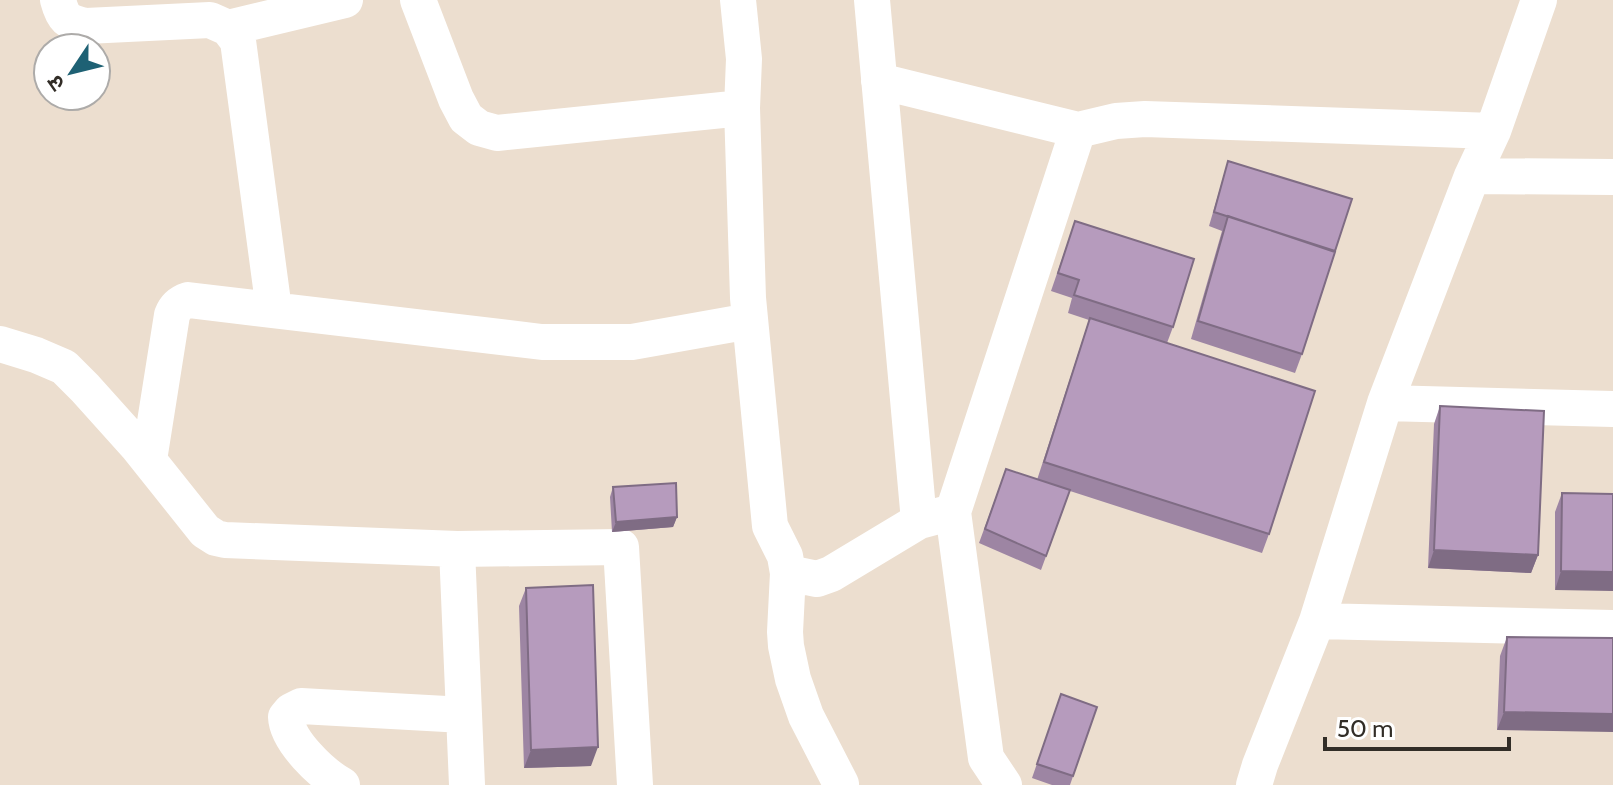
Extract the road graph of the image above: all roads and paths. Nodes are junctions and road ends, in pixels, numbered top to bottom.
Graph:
1 (58, 0) edge
2 (345, 0) edge
3 (418, 0) edge
4 (738, 0) edge
5 (872, 0) edge
6 (1539, 0) edge
7 (228, 28) junction
8 (879, 81) junction
9 (742, 108) junction
10 (1078, 130) junction
11 (1493, 131) junction
12 (1472, 176) junction
13 (1613, 177) edge
14 (274, 310) junction
15 (750, 321) junction
16 (0, 344) edge
17 (1385, 403) junction
18 (1613, 409) edge
19 (149, 460) junction
20 (936, 516) junction
21 (457, 549) junction
22 (788, 573) junction
23 (1317, 621) junction
24 (1613, 628) edge
25 (464, 715) junction
26 (842, 784) edge
27 (342, 785) edge
28 (467, 785) edge
29 (635, 785) edge
30 (829, 785) edge
31 (1004, 785) edge
32 (1254, 785) edge

1 - 7 street
2 - 7 street
3 - 9 street
4 - 9 street
5 - 8 street
6 - 11 street
7 - 14 street
8 - 10 street
8 - 20 street
9 - 15 street
10 - 11 street
10 - 20 street
11 - 12 street
12 - 13 street
12 - 17 street
14 - 15 street
14 - 19 street
15 - 22 street
16 - 19 street
17 - 18 street
17 - 23 street
19 - 21 street
20 - 22 street
20 - 31 street
21 - 25 street
21 - 29 street
22 - 26 street
23 - 24 street
23 - 32 street
25 - 27 street
25 - 28 street
26 - 30 street

